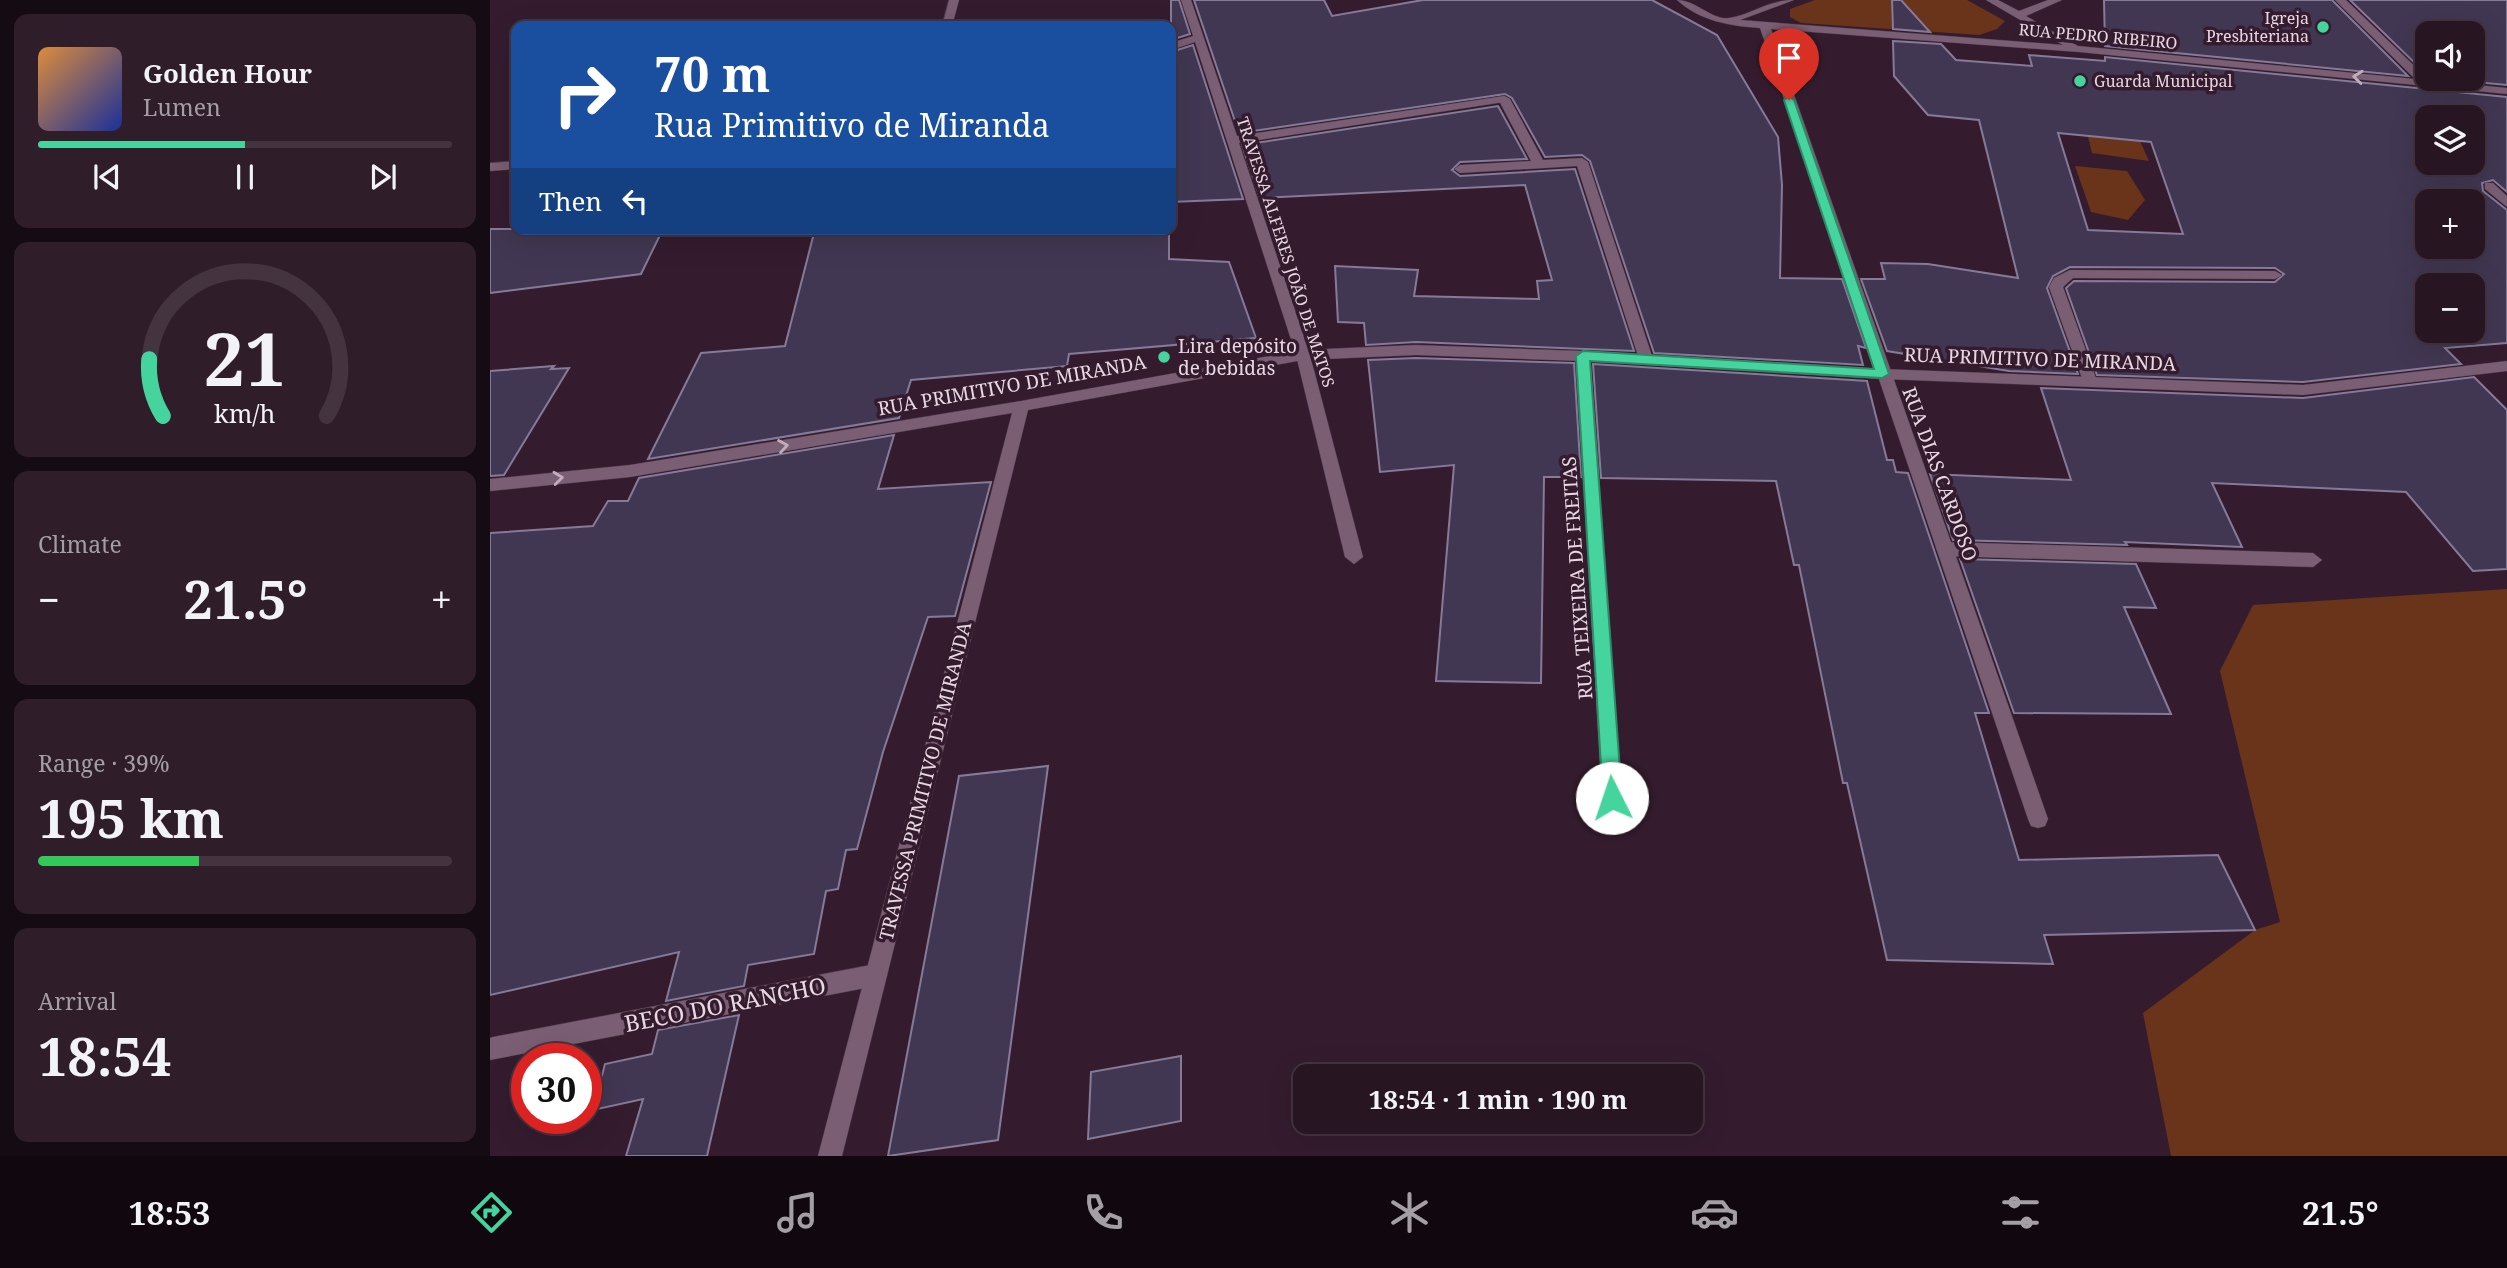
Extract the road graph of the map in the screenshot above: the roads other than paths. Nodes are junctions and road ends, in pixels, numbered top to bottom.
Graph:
1 (954, 0) edge
2 (1186, 0) edge
3 (1682, 0) edge
4 (1788, 0) edge
5 (1991, 0) edge
6 (2057, 0) edge
7 (2340, 0) edge
8 (2019, 15) junction
9 (948, 21) edge
10 (1728, 22) junction
11 (1764, 25) junction
12 (1196, 38) junction
13 (1176, 45) edge
14 (2079, 49) junction
15 (2415, 72) edge
16 (2415, 82) edge
17 (2485, 88) edge
18 (2507, 90) edge
19 (1233, 140) junction
20 (1539, 164) junction
21 (511, 165) edge
22 (490, 167) edge
23 (1460, 169) dead end
24 (2489, 186) dead end
25 (2507, 203) edge
26 (2275, 275) dead end
27 (1303, 355) junction
28 (1583, 356) junction
29 (1646, 359) junction
30 (2507, 366) edge
31 (1882, 374) junction
32 (2090, 381) junction
33 (1021, 406) junction
34 (490, 485) edge
35 (1945, 549) junction
36 (1354, 557) dead end
37 (2313, 560) dead end
38 (1612, 798) dead end
39 (2038, 819) dead end
40 (876, 975) junction
41 (493, 1049) dead end
42 (830, 1156) edge

1 - 9 street
2 - 12 street, TRAVESSA ALFERES JOÃO DE MATOS
3 - 10 street
4 - 10 street
5 - 8 street
6 - 8 street
7 - 15 street
8 - 14 street
10 - 11 street, RUA PEDRO RIBEIRO
11 - 14 street, RUA PEDRO RIBEIRO
11 - 31 street, RUA DIAS CARDOSO
12 - 13 street
12 - 19 street, TRAVESSA ALFERES JOÃO DE MATOS
16 -> 14 street, RUA PEDRO RIBEIRO
17 - 18 street, RUA PEDRO RIBEIRO
19 - 20 street
19 - 27 street, TRAVESSA ALFERES JOÃO DE MATOS
20 - 23 street
20 - 29 street
21 - 22 street
24 - 25 street
26 - 32 street
27 - 28 street, RUA PRIMITIVO DE MIRANDA
27 - 33 street, RUA PRIMITIVO DE MIRANDA
27 - 36 street, TRAVESSA ALFERES JOÃO DE MATOS
28 - 29 street, RUA PRIMITIVO DE MIRANDA
28 - 38 street, RUA TEIXEIRA DE FREITAS
29 - 31 street, RUA PRIMITIVO DE MIRANDA
30 - 32 street, RUA PRIMITIVO DE MIRANDA
31 - 32 street, RUA PRIMITIVO DE MIRANDA
31 - 35 street, RUA DIAS CARDOSO
34 -> 33 street, RUA PRIMITIVO DE MIRANDA
33 - 40 street, TRAVESSA PRIMITIVO DE MIRANDA
35 - 37 street
35 - 39 street, RUA DIAS CARDOSO
40 - 41 street, BECO DO RANCHO
40 - 42 street, TRAVESSA PRIMITIVO DE MIRANDA

